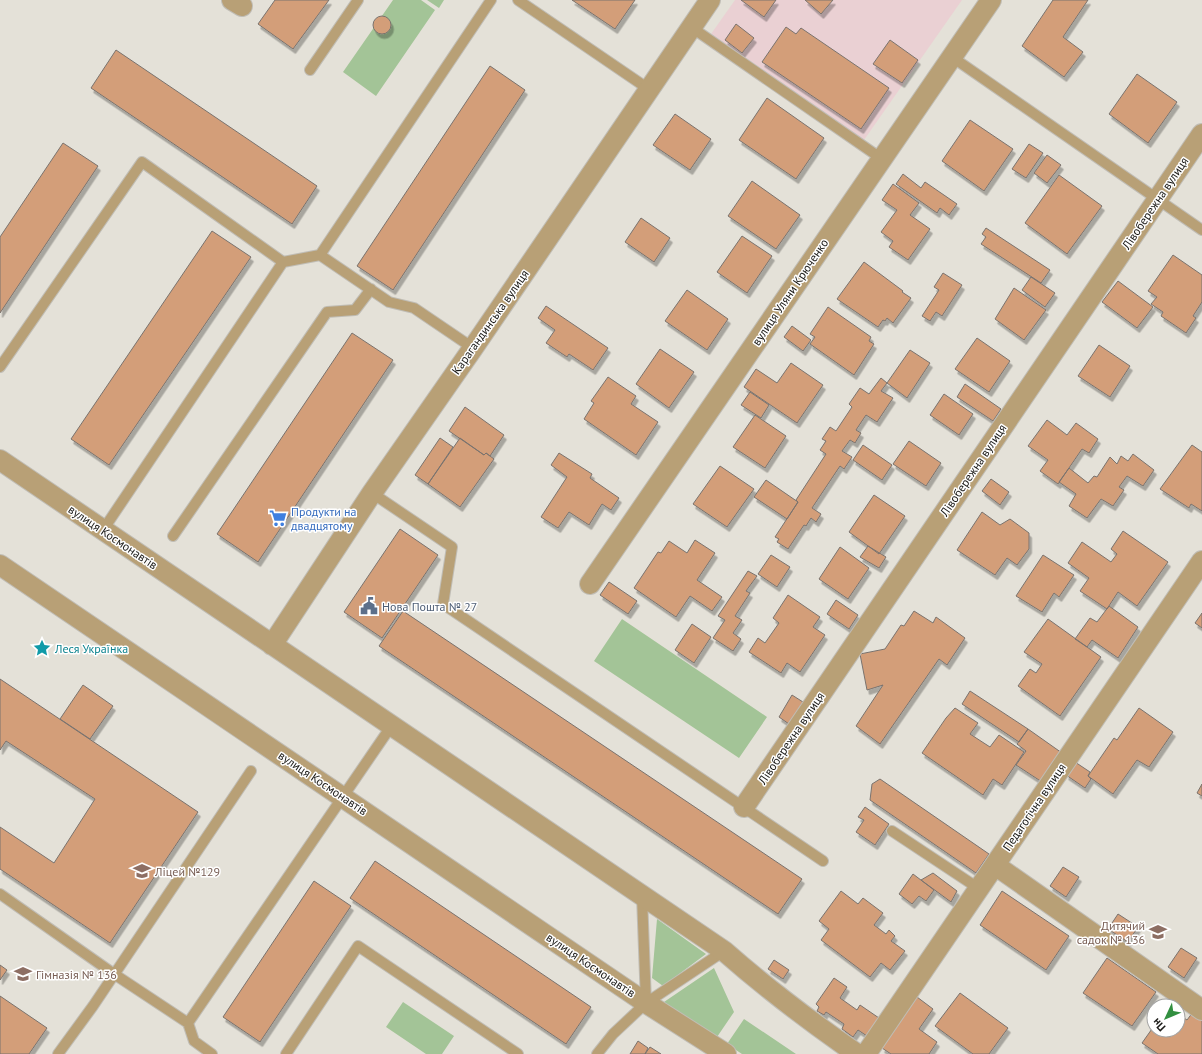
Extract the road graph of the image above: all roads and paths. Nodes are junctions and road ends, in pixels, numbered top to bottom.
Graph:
1 (358, 0) edge
2 (491, 0) edge
3 (518, 0) edge
4 (710, 0) edge
5 (991, 0) edge
6 (691, 27) junction
7 (952, 57) junction
8 (310, 70) dead end
9 (650, 90) junction
10 (1202, 134) edge
11 (882, 159) junction
12 (1157, 200) junction
13 (1202, 230) edge
14 (320, 255) junction
15 (283, 262) junction
16 (371, 290) junction
17 (473, 348) junction
18 (0, 367) edge
19 (0, 460) edge
20 (372, 493) junction
21 (104, 530) junction
22 (173, 536) dead end
23 (1202, 561) edge
24 (0, 565) edge
25 (590, 584) dead end
26 (272, 645) junction
27 (392, 725) junction
28 (251, 771) dead end
29 (344, 797) junction
30 (744, 807) junction
31 (892, 831) dead end
32 (823, 861) dead end
33 (995, 866) junction
34 (978, 888) junction
35 (0, 894) edge
36 (642, 896) junction
37 (724, 951) junction
38 (114, 974) junction
39 (646, 1003) junction
40 (1202, 1010) edge
41 (188, 1023) junction
42 (58, 1054) edge
43 (212, 1054) edge
44 (286, 1054) edge
45 (518, 1054) edge
46 (597, 1054) edge
47 (726, 1054) edge
48 (857, 1054) edge
49 (866, 1054) edge

1 - 8 lane
2 - 14 lane
3 - 9 lane
4 - 6 street, Карагандинська вулиця
5 - 7 street, вулиця Уляни Крюченко
6 - 9 street, Карагандинська вулиця
6 - 11 lane
7 - 11 street, вулиця Уляни Крюченко
7 - 12 lane
9 - 17 street, Карагандинська вулиця
10 - 12 street, Лівобережна вулиця
11 - 25 street, вулиця Уляни Крюченко
12 - 13 lane
12 - 30 street, Лівобережна вулиця
14 - 15 lane
14 - 16 lane
15 - 18 lane
15 - 21 lane
16 - 17 lane
16 - 22 lane
17 - 20 street, Карагандинська вулиця
19 - 21 street, вулиця Космонавтів
20 - 26 street, Карагандинська вулиця
20 - 30 lane
21 - 26 street, вулиця Космонавтів
23 - 33 street, Педагогічна вулиця
24 - 29 street, вулиця Космонавтів
26 - 27 street, вулиця Космонавтів
27 - 29 lane
27 - 36 street, вулиця Космонавтів
28 - 38 lane
29 - 39 street, вулиця Космонавтів
29 - 41 lane
30 - 32 lane
31 - 34 lane
33 - 34 street, Педагогічна вулиця
33 - 40 street
34 - 49 street, Педагогічна вулиця
35 - 38 lane
36 - 37 street, вулиця Космонавтів
36 - 39 lane, вулиця Космонавтів
37 - 39 lane
37 - 48 street, вулиця Космонавтів
38 - 41 lane
38 - 42 lane
39 - 46 lane, вулиця Космонавтів
39 - 47 street, вулиця Космонавтів
41 - 43 lane
44 - 45 lane

